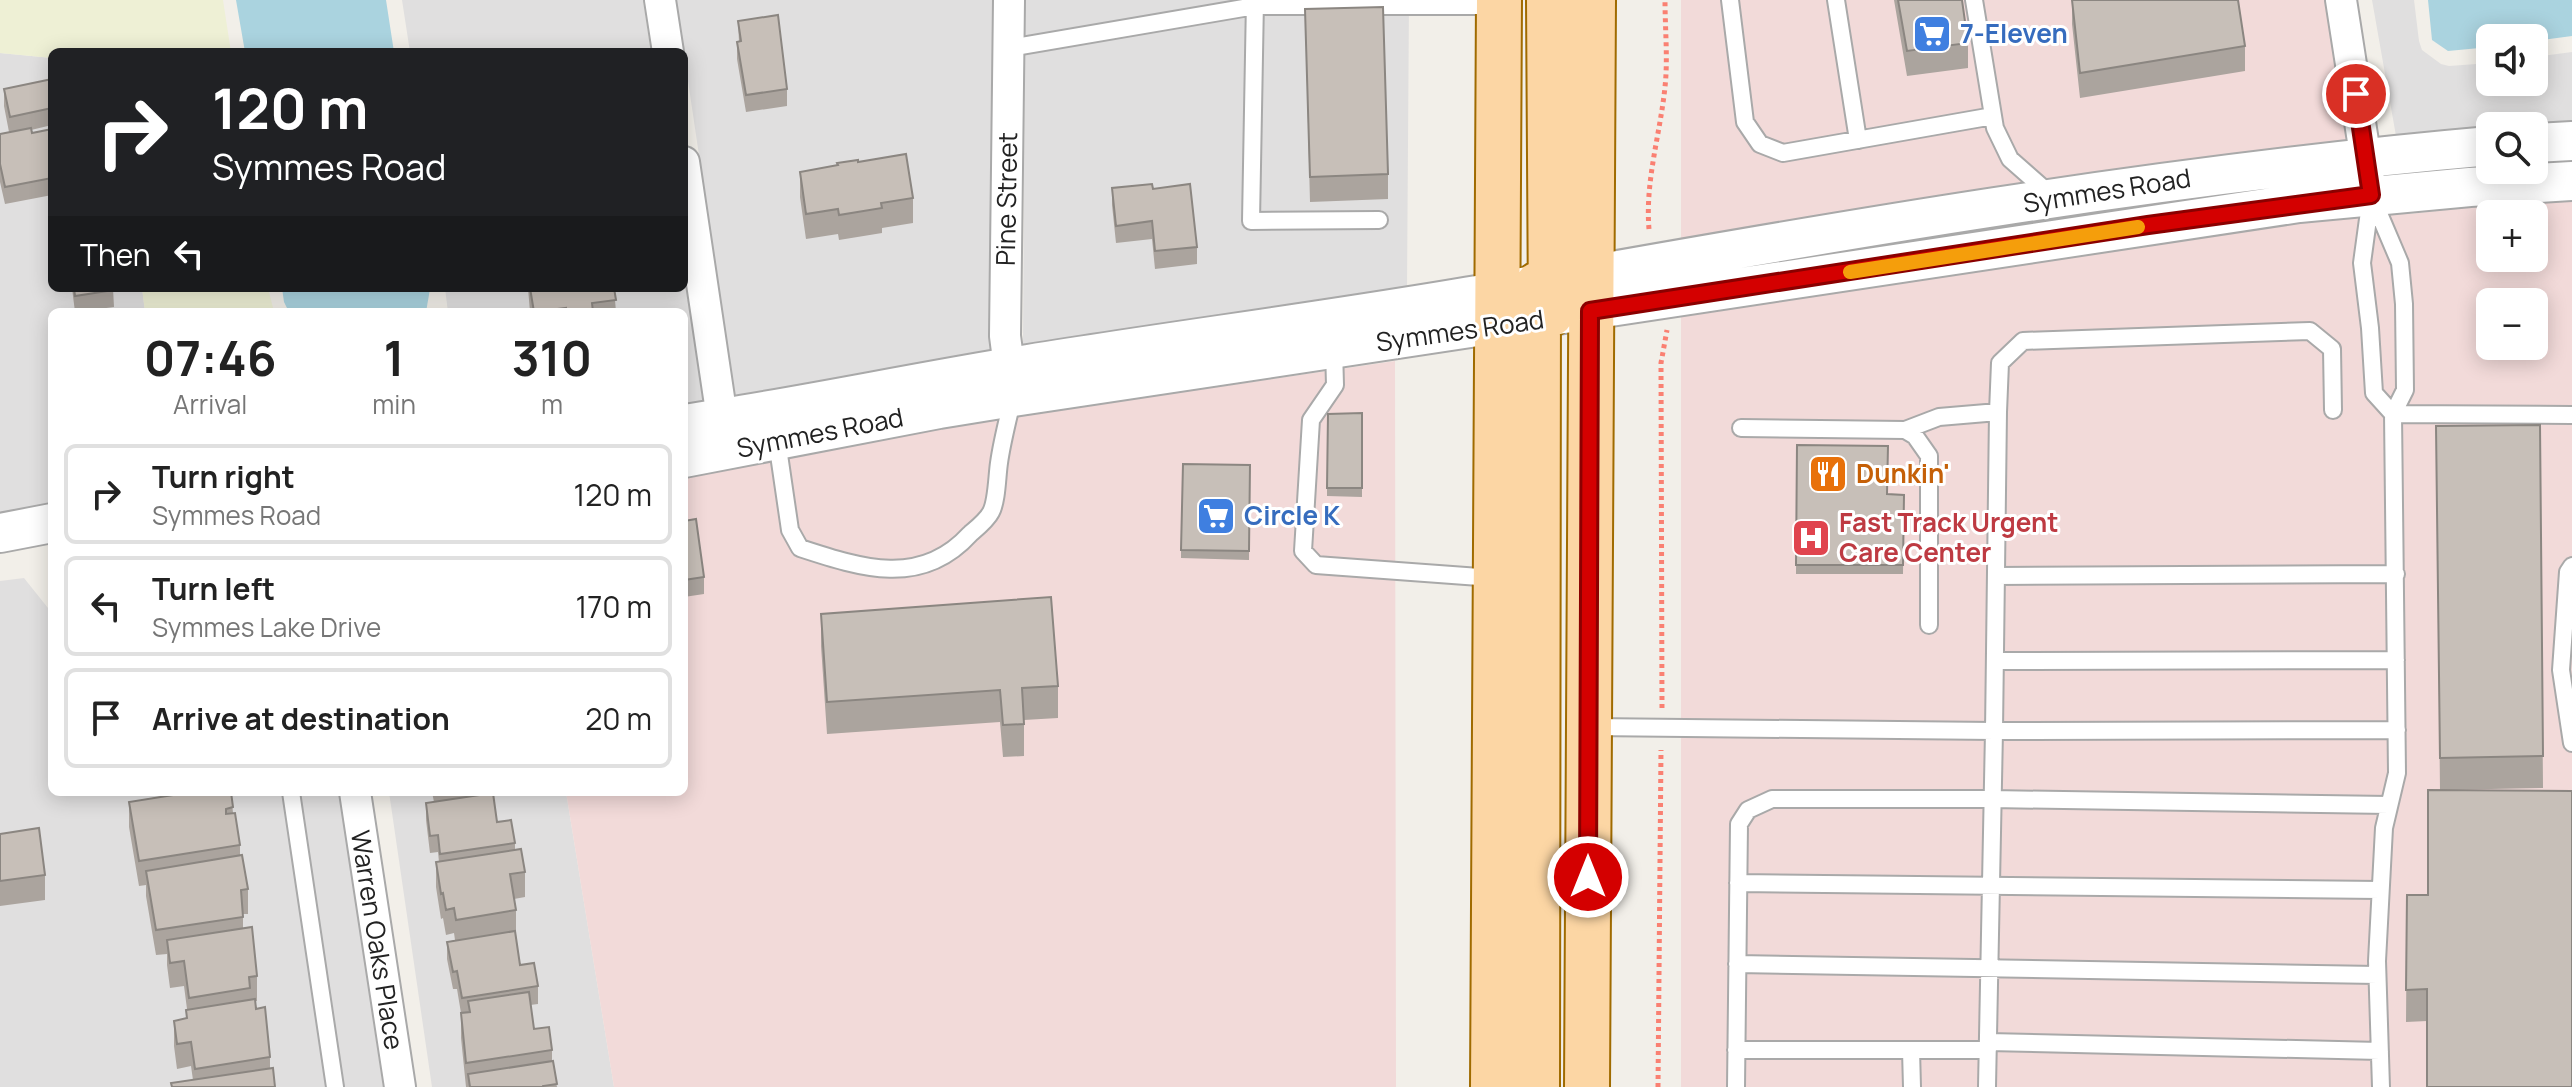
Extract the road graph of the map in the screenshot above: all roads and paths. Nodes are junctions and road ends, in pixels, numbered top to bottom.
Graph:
1 (660, 0) edge
2 (1009, 0) edge
3 (1549, 0) edge
4 (1593, 0) edge
5 (1665, 0) edge
6 (1730, 0) edge
7 (1836, 0) edge
8 (1974, 0) edge
9 (2341, 0) edge
10 (1255, 3) edge
11 (1499, 3) edge
12 (667, 48) edge
13 (1009, 48) junction
14 (1993, 116) junction
15 (1858, 140) junction
16 (2572, 141) edge
17 (2548, 142) edge
18 (2476, 147) edge
19 (2366, 157) junction
20 (2572, 181) edge
21 (688, 189) edge
22 (2371, 195) junction
23 (2056, 199) junction
24 (1379, 220) dead end
25 (1649, 226) dead end
26 (1544, 300) junction
27 (1667, 329) dead end
28 (1334, 349) junction
29 (1011, 382) junction
30 (2333, 410) dead end
31 (1998, 412) junction
32 (2393, 414) junction
33 (2572, 415) edge
34 (722, 418) junction
35 (688, 423) edge
36 (1741, 428) dead end
37 (1905, 430) junction
38 (777, 441) junction
39 (688, 457) edge
40 (48, 524) edge
41 (0, 533) edge
42 (48, 538) edge
43 (0, 542) edge
44 (2572, 566) edge
45 (2396, 574) junction
46 (1996, 576) junction
47 (1496, 578) junction
48 (1929, 625) dead end
49 (2396, 660) junction
50 (1995, 661) junction
51 (1662, 683) dead end
52 (1589, 727) junction
53 (2397, 730) junction
54 (1994, 731) junction
55 (2572, 743) edge
56 (1661, 784) dead end
57 (292, 796) edge
58 (356, 796) edge
59 (1992, 799) junction
60 (2389, 805) junction
61 (1738, 883) junction
62 (1991, 885) junction
63 (2380, 890) junction
64 (1737, 964) junction
65 (1989, 970) junction
66 (2377, 975) junction
67 (1988, 1046) junction
68 (1736, 1050) junction
69 (1911, 1050) junction
70 (2380, 1051) junction
71 (335, 1087) edge
72 (400, 1087) edge
73 (1493, 1087) edge
74 (1537, 1087) edge
75 (1587, 1087) edge
76 (1658, 1087) edge
77 (1736, 1087) edge
78 (1912, 1087) edge
79 (1987, 1087) edge
80 (2381, 1087) edge

1 - 12 street
2 - 13 street, Pine Street
3 - 26 main road
4 - 26 main road
5 - 25 path
6 - 15 lane
7 - 15 lane
8 - 14 lane
9 - 19 street
10 - 11 lane
10 - 13 lane
10 - 24 lane
11 - 26 main road
13 - 29 street, Pine Street
14 - 15 lane
14 - 23 lane
16 - 17 street
18 - 19 street, Symmes Road
19 - 22 street
19 - 23 street, Symmes Road
20 - 22 street, Symmes Road
21 - 34 street
22 - 26 street, Symmes Road
22 - 32 lane
22 - 32 lane
23 - 26 street, Symmes Road
26 - 28 street, Symmes Road
26 - 29 street, Symmes Road
26 - 47 main road
26 - 52 main road
26 - 74 main road
27 - 51 path
28 - 29 street, Symmes Road
28 - 47 lane
29 - 34 street, Symmes Road
29 - 38 street, Symmes Road
29 - 38 lane
30 - 31 lane
31 - 37 lane
31 - 46 lane
32 - 33 lane
32 - 45 lane
34 - 35 street, Symmes Road
36 - 37 lane
37 - 48 lane
38 - 39 street, Symmes Road
40 - 41 street
42 - 43 street
44 - 55 lane
45 - 46 lane
45 - 49 lane
46 - 50 lane
47 - 73 main road
49 - 50 lane
49 - 53 lane
50 - 54 lane
52 - 54 lane
52 - 75 main road
53 - 54 lane
53 - 60 lane
54 - 59 lane
56 - 76 path
57 - 71 lane
58 - 72 street, Warren Oaks Place
59 - 60 lane
59 - 61 lane
59 - 62 lane
60 - 63 lane
61 - 62 lane
61 - 64 lane
62 - 63 lane
62 - 65 lane
63 - 66 lane
64 - 65 lane
64 - 68 lane
65 - 66 lane
65 - 67 lane
66 - 70 lane
67 - 69 lane
67 - 70 lane
67 - 79 lane
68 - 69 lane
68 - 77 lane
69 - 78 lane
70 - 80 lane

